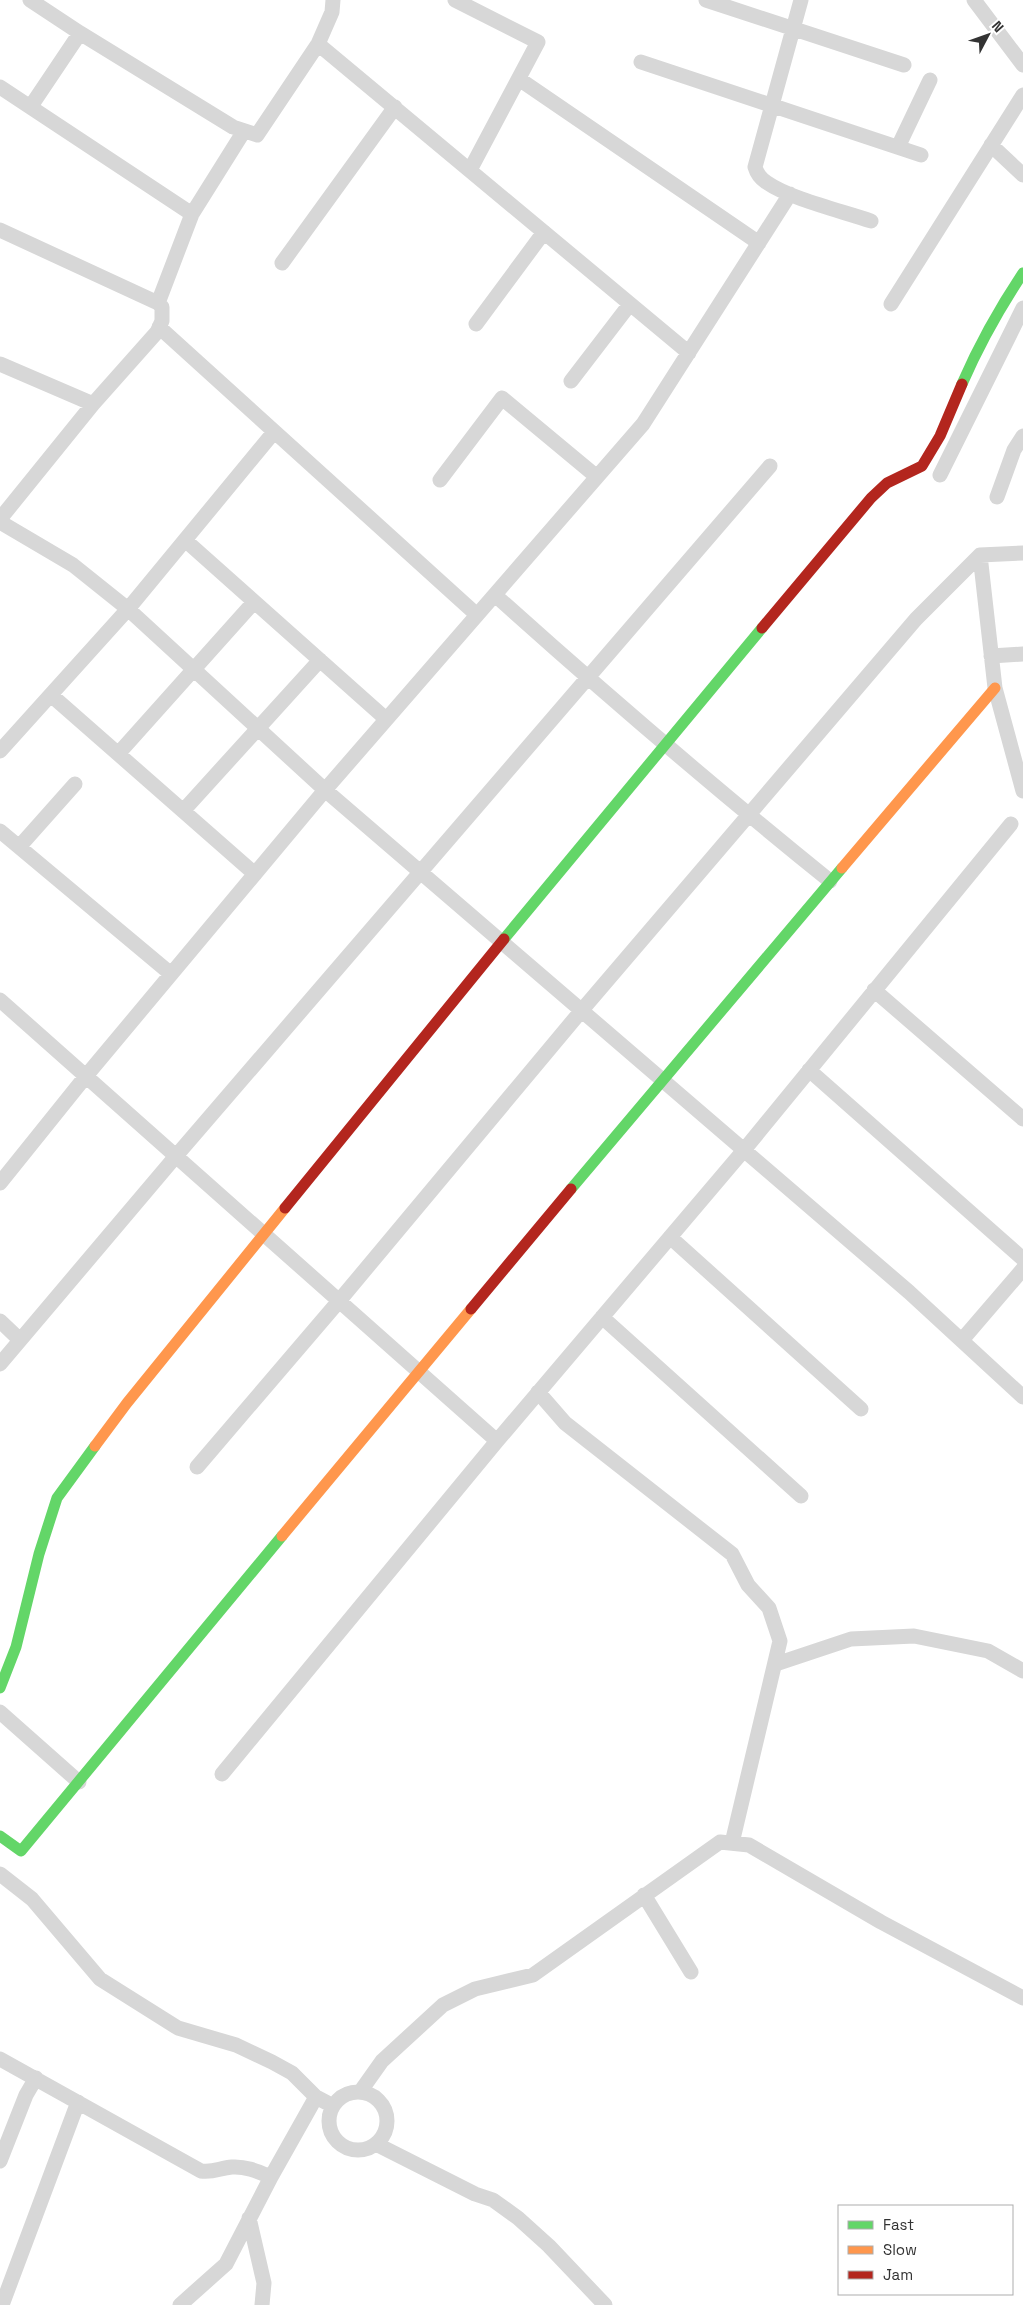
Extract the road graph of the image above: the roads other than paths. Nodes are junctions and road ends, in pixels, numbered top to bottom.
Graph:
1 (30, 0) edge
2 (333, 0) edge
3 (455, 0) edge
4 (706, 0) edge
5 (801, 0) edge
6 (974, 0) edge
7 (794, 28) junction
8 (80, 33) junction
9 (318, 44) junction
10 (642, 62) dead end
11 (904, 65) dead end
12 (1023, 65) edge
13 (518, 79) junction
14 (930, 80) dead end
15 (0, 87) edge
16 (1023, 95) edge
17 (773, 104) junction
18 (31, 106) junction
19 (396, 107) junction
20 (244, 131) junction
21 (991, 145) junction
22 (898, 147) junction
23 (921, 155) dead end
24 (470, 170) junction
25 (1023, 175) edge
26 (790, 194) junction
27 (192, 214) junction
28 (871, 221) dead end
29 (0, 230) edge
30 (544, 232) junction
31 (759, 243) junction
32 (282, 263) dead end
33 (1023, 273) edge
34 (158, 303) junction
35 (630, 304) junction
36 (891, 304) dead end
37 (1023, 308) edge
38 (476, 324) dead end
39 (1019, 326) edge
40 (159, 327) junction
41 (688, 353) junction
42 (0, 364) edge
43 (571, 381) dead end
44 (93, 404) junction
45 (274, 432) junction
46 (1023, 436) edge
47 (770, 466) dead end
48 (940, 475) dead end
49 (597, 477) junction
50 (440, 480) dead end
51 (997, 497) dead end
52 (0, 520) edge
53 (185, 540) junction
54 (1023, 553) edge
55 (980, 555) junction
56 (495, 595) junction
57 (254, 602) junction
58 (128, 609) junction
59 (477, 615) junction
60 (1023, 654) edge
61 (991, 656) junction
62 (320, 660) junction
63 (193, 671) junction
64 (588, 678) junction
65 (995, 688) junction
66 (51, 695) junction
67 (386, 719) junction
68 (258, 730) junction
69 (666, 744) junction
70 (0, 751) edge
71 (118, 754) junction
72 (75, 784) dead end
73 (324, 790) junction
74 (1023, 791) edge
75 (184, 811) junction
76 (748, 815) junction
77 (1012, 824) dead end
78 (0, 831) edge
79 (19, 847) junction
80 (255, 874) junction
81 (421, 874) junction
82 (830, 881) junction
83 (502, 941) junction
84 (171, 974) junction
85 (874, 990) junction
86 (0, 1000) edge
87 (582, 1010) junction
88 (809, 1070) junction
89 (86, 1076) junction
90 (662, 1079) junction
91 (1023, 1119) edge
92 (744, 1150) junction
93 (176, 1156) junction
94 (5, 1166) edge
95 (0, 1183) edge
96 (264, 1234) junction
97 (670, 1237) junction
98 (1023, 1259) edge
99 (1023, 1269) edge
100 (340, 1301) junction
101 (602, 1317) junction
102 (0, 1321) edge
103 (20, 1340) junction
104 (962, 1340) junction
105 (0, 1364) edge
106 (420, 1372) junction
107 (538, 1392) junction
108 (1023, 1397) edge
109 (862, 1409) dead end
110 (497, 1440) junction
111 (197, 1467) dead end
112 (801, 1496) dead end
113 (776, 1664) junction
114 (1023, 1671) edge
115 (0, 1688) edge
116 (0, 1712) edge
117 (222, 1774) dead end
118 (79, 1782) junction
119 (0, 1836) edge
120 (732, 1843) junction
121 (0, 1874) edge
122 (644, 1895) junction
123 (690, 1972) dead end
124 (1023, 1998) edge
125 (0, 2058) edge
126 (36, 2078) junction
127 (360, 2092) junction
128 (316, 2097) junction
129 (78, 2102) junction
130 (333, 2106) junction
131 (376, 2144) junction
132 (0, 2161) edge
133 (270, 2177) junction
134 (249, 2218) junction
135 (2, 2305) edge
136 (180, 2305) edge
137 (262, 2305) edge
138 (605, 2305) edge

1 - 8 street
2 - 9 street
3 - 13 street
4 - 7 street
5 - 7 street
6 - 12 street
7 - 11 street
7 - 17 street
8 - 18 street
8 - 20 street
9 - 19 street
9 - 20 street
10 - 17 street
13 - 24 street
13 - 31 street
14 - 22 street
15 - 18 street
16 - 21 street
17 - 22 street
17 - 26 street
18 - 27 street
19 - 24 street
19 - 32 street
20 - 27 street
21 - 25 street
21 - 36 street
22 - 23 street
24 - 30 street
26 - 28 street
26 - 31 street
27 - 34 street
29 - 34 street
30 - 35 street
30 - 38 street
31 - 41 street
33 - 69 street
34 - 40 street
35 - 41 street
35 - 43 street
37 - 39 street
39 - 48 street
40 - 44 street
40 - 45 street
41 - 49 street
42 - 44 street
44 - 52 street
45 - 53 street
45 - 59 street
46 - 51 street
47 - 64 street
49 - 50 street
49 - 56 street
52 - 58 street
53 - 57 street
53 - 58 street
54 - 55 street
55 - 61 street
55 - 76 street
56 - 59 street
56 - 64 street
57 - 62 street
57 - 63 street
58 - 63 street
58 - 66 street
59 - 67 street
60 - 61 street
61 - 65 street
62 - 67 street
62 - 68 street
63 - 68 street
63 - 71 street
64 - 69 street
64 - 81 street
65 - 74 street
65 - 82 street
66 - 70 street
66 - 71 street
67 - 73 street
68 - 73 street
68 - 75 street
69 - 76 street
69 - 83 street
71 - 75 street
72 - 79 street
73 - 80 street
73 - 81 street
75 - 80 street
76 - 82 street
76 - 87 street
77 - 85 street
78 - 79 street
79 - 84 street
80 - 84 street
81 - 83 street
81 - 93 street
82 - 90 street
83 - 87 street
83 - 96 street
84 - 89 street
85 - 88 street
85 - 91 street
86 - 89 street
87 - 90 street
87 - 100 street
88 - 92 street
88 - 98 street
89 - 93 street
89 - 94 street
90 - 92 street
90 - 106 street
92 - 97 street
92 - 104 street
93 - 96 street
93 - 103 street
94 - 95 street
96 - 100 street
96 - 115 street
97 - 101 street
97 - 109 street
99 - 104 street
100 - 106 street
100 - 111 street
101 - 107 street
101 - 112 street
102 - 103 street
103 - 105 street
104 - 108 street
106 - 110 street
106 - 118 street
107 - 110 street
107 - 113 street
110 - 117 street
113 - 114 street
113 - 120 street
116 - 118 street
118 - 119 street
120 - 122 street
120 - 124 street
121 - 128 street
122 - 123 street
122 - 127 street
125 - 126 street
126 - 129 street
126 - 132 street
127 - 130 street
127 - 131 street
128 - 130 street
128 - 133 street
129 - 133 street
129 - 135 street
130 - 131 street
131 - 138 street
133 - 134 street
134 - 136 street
134 - 137 street

